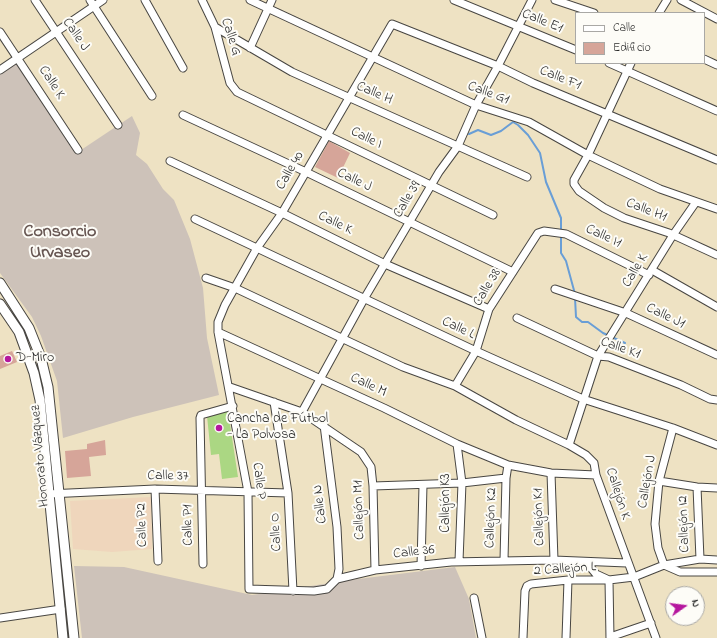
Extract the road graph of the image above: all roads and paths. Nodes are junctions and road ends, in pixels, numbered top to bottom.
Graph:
1 (35, 0) edge
2 (103, 0) edge
3 (145, 0) edge
4 (202, 0) edge
5 (250, 0) edge
6 (272, 0) edge
7 (454, 0) edge
8 (532, 0) edge
9 (555, 0) edge
10 (667, 0) edge
11 (682, 0) edge
12 (92, 3) edge
13 (268, 8) junction
14 (591, 12) edge
15 (659, 12) edge
16 (704, 12) edge
17 (705, 12) edge
18 (717, 19) edge
19 (392, 24) joint
20 (215, 27) junction
21 (519, 27) junction
22 (57, 31) junction
23 (0, 32) edge
24 (250, 48) junction
25 (575, 50) edge
26 (18, 58) junction
27 (371, 58) junction
28 (705, 59) edge
29 (612, 64) edge
30 (630, 64) edge
31 (717, 65) edge
32 (498, 66) junction
33 (183, 68) dead end
34 (0, 70) edge
35 (627, 70) junction
36 (230, 83) joint
37 (152, 96) dead end
38 (349, 97) junction
39 (476, 105) junction
40 (717, 111) edge
41 (608, 113) junction
42 (183, 115) dead end
43 (118, 125) dead end
44 (327, 135) junction
45 (458, 146) junction
46 (78, 150) dead end
47 (588, 155) junction
48 (717, 160) edge
49 (170, 161) dead end
50 (306, 172) junction
51 (527, 177) dead end
52 (432, 185) junction
53 (696, 202) junction
54 (717, 209) edge
55 (282, 213) junction
56 (494, 215) dead end
57 (195, 219) dead end
58 (410, 222) junction
59 (566, 234) joint
60 (672, 235) junction
61 (258, 248) junction
62 (717, 255) edge
63 (385, 264) junction
64 (514, 272) junction
65 (651, 272) junction
66 (206, 278) dead end
67 (0, 283) edge
68 (235, 288) junction
69 (555, 288) dead end
70 (364, 299) junction
71 (0, 304) edge
72 (717, 307) edge
73 (489, 309) junction
74 (626, 313) junction
75 (517, 318) dead end
76 (218, 332) junction
77 (343, 339) junction
78 (476, 351) junction
79 (717, 355) edge
80 (598, 356) junction
81 (319, 378) junction
82 (455, 386) junction
83 (230, 387) junction
84 (583, 399) junction
85 (717, 400) edge
86 (274, 402) junction
87 (233, 406) junction
88 (302, 412) junction
89 (324, 425) junction
90 (673, 428) junction
91 (457, 444) junction
92 (569, 445) junction
93 (717, 445) edge
94 (508, 465) junction
95 (552, 473) junction
96 (596, 476) junction
97 (506, 478) junction
98 (659, 481) junction
99 (462, 483) junction
100 (423, 485) junction
101 (373, 486) junction
102 (697, 487) junction
103 (717, 488) edge
104 (155, 489) junction
105 (201, 491) junction
106 (248, 492) junction
107 (288, 493) junction
108 (48, 494) junction
109 (58, 494) junction
110 (700, 559) junction
111 (504, 560) junction
112 (554, 560) junction
113 (717, 560) edge
114 (158, 561) dead end
115 (459, 562) junction
116 (586, 562) junction
117 (203, 564) dead end
118 (627, 564) junction
119 (664, 565) junction
120 (422, 566) junction
121 (375, 570) junction
122 (717, 572) edge
123 (634, 577) junction
124 (337, 579) junction
125 (568, 580) junction
126 (609, 580) junction
127 (249, 588) joint
128 (293, 591) junction
129 (474, 598) dead end
130 (70, 602) junction
131 (60, 606) junction
132 (0, 618) edge
133 (651, 623) junction
134 (610, 637) edge
135 (63, 638) edge
136 (74, 638) edge
137 (482, 638) edge
138 (523, 638) edge
139 (566, 638) edge
140 (656, 638) edge

1 - 22 street, Calle J
2 - 12 street
3 - 33 street
4 - 20 street, Calle G
5 - 13 street, Calle G1
6 - 13 street
7 - 21 street, Calle E1
8 - 21 street, Calle 39
9 - 14 street
10 - 15 street
11 - 16 street
12 - 22 street
12 - 37 street
13 - 24 street
13 - 27 street, Calle G1
17 - 18 street
19 - 27 street, Calle 40
19 - 32 street, Calle F1
20 - 24 street, Calle H
20 - 36 street, Calle G
21 - 25 street, Calle E1
21 - 32 street, Calle 39
22 - 26 street
22 - 43 street, Calle J
23 - 26 street, Calle K
24 - 38 street, Calle H
26 - 34 street
26 - 46 street, Calle K
27 - 38 street, Calle 40
27 - 39 street, Calle G1
28 - 31 street
29 - 35 street
30 - 35 street
32 - 39 street, Calle 39
32 - 41 street, Calle F1
35 - 40 street
35 - 41 street
36 - 44 street, Calle I
38 - 44 street, Calle 40
38 - 45 street, Calle H
39 - 45 street, Calle 39
39 - 47 street, Calle G1
41 - 47 street
41 - 48 street, Calle F1
42 - 50 street, Calle J
44 - 50 street, Calle 40
44 - 52 street, Calle I
45 - 51 street, Calle H
45 - 52 street, Calle 39
47 - 53 street, Calle G1
47 - 60 street, Calle H1
49 - 55 street, Calle K
50 - 55 street, Calle 40
50 - 58 street, Calle J
52 - 56 street, Calle I
52 - 58 street, Calle 39
53 - 54 street, Calle G1
53 - 60 street, Calle K
55 - 61 street, Calle 40
55 - 63 street, Calle K
57 - 61 street, Calle L
58 - 63 street, Calle 39
58 - 64 street, Calle J
59 - 64 street, Calle 38
59 - 65 street, Calle I1
60 - 62 street, Calle H1
60 - 65 street, Calle K
61 - 68 street, Calle 40
61 - 70 street, Calle L
63 - 70 street, Calle 39
63 - 73 street, Calle K
64 - 73 street, Calle 38
65 - 72 street, Calle I1
65 - 74 street, Calle K
66 - 68 street, Callejón K
67 - 109 street, Honorato Vázquez
68 - 76 street, Calle 40
68 - 77 street, Callejón K
69 - 74 street, Calle J1
70 - 77 street, Calle 39
70 - 78 street, Calle L
71 - 108 street, Honorato Vázquez
73 - 78 street, Calle 38
74 - 79 street, Calle J1
74 - 80 street, Calle K
75 - 80 street, Calle K1
76 - 81 street, Calle M
76 - 83 street, Calle P
77 - 81 street, Calle 39
77 - 82 street, Callejón K
78 - 82 street, Calle 38
78 - 84 street, Calle L
80 - 84 street, Calle K
80 - 85 street, Calle K1
81 - 88 street, Calle 39
81 - 91 street, Calle M
82 - 92 street, Callejón K
83 - 86 street, Callejón M1
83 - 87 street, Calle P
84 - 90 street, Calle L
84 - 92 street
86 - 88 street, Callejón M1
86 - 107 street, Calle O
87 - 105 street, Calle P1
87 - 106 street, Calle P
88 - 89 street, Callejón M1
89 - 101 street, Callejón M1
89 - 124 street, Calle N
90 - 93 street, Calle L
90 - 98 street, Callejón J
91 - 94 street, Calle M
91 - 99 street, Callejón K3
92 - 96 street, Callejón K
94 - 95 street, Calle M
94 - 97 street
95 - 96 street, Calle M
95 - 112 street, Callejón K1
96 - 118 street, Callejón K
97 - 99 street
97 - 111 street, Callejón K2
98 - 102 street
98 - 119 street, Callejón J
99 - 100 street
99 - 115 street, Callejón K3
100 - 101 street
100 - 120 street
101 - 121 street, Callejón M1
102 - 103 street
102 - 110 street, Callejón I2
104 - 105 street, Calle 37
104 - 109 street, Calle 37
104 - 114 street, Calle P2
105 - 106 street, Calle 37
105 - 117 street, Calle P1
106 - 107 street, Calle 37
106 - 127 street, Calle P
107 - 128 street, Calle O
108 - 109 street, Calle 37
108 - 131 street, Honorato Vázquez
109 - 130 street, Honorato Vázquez
110 - 113 street
110 - 119 street
111 - 112 street, Calle 36
111 - 115 street, Calle 36
112 - 116 street, Calle 36
115 - 120 street, Calle 36
116 - 118 street, Calle 36
116 - 126 street
118 - 123 street
119 - 122 street
119 - 123 street
120 - 121 street, Calle 36
121 - 124 street, Calle 36
123 - 126 street
123 - 133 street
124 - 128 street, Calle 36
125 - 126 street, 2 Callejón L
125 - 138 street, 2 Callejón L
125 - 139 street
126 - 134 street
127 - 128 street, Calle 36
129 - 137 street
130 - 131 street
130 - 136 street, Honorato Vázquez
131 - 132 street
131 - 135 street, Honorato Vázquez
133 - 134 street
133 - 140 street

